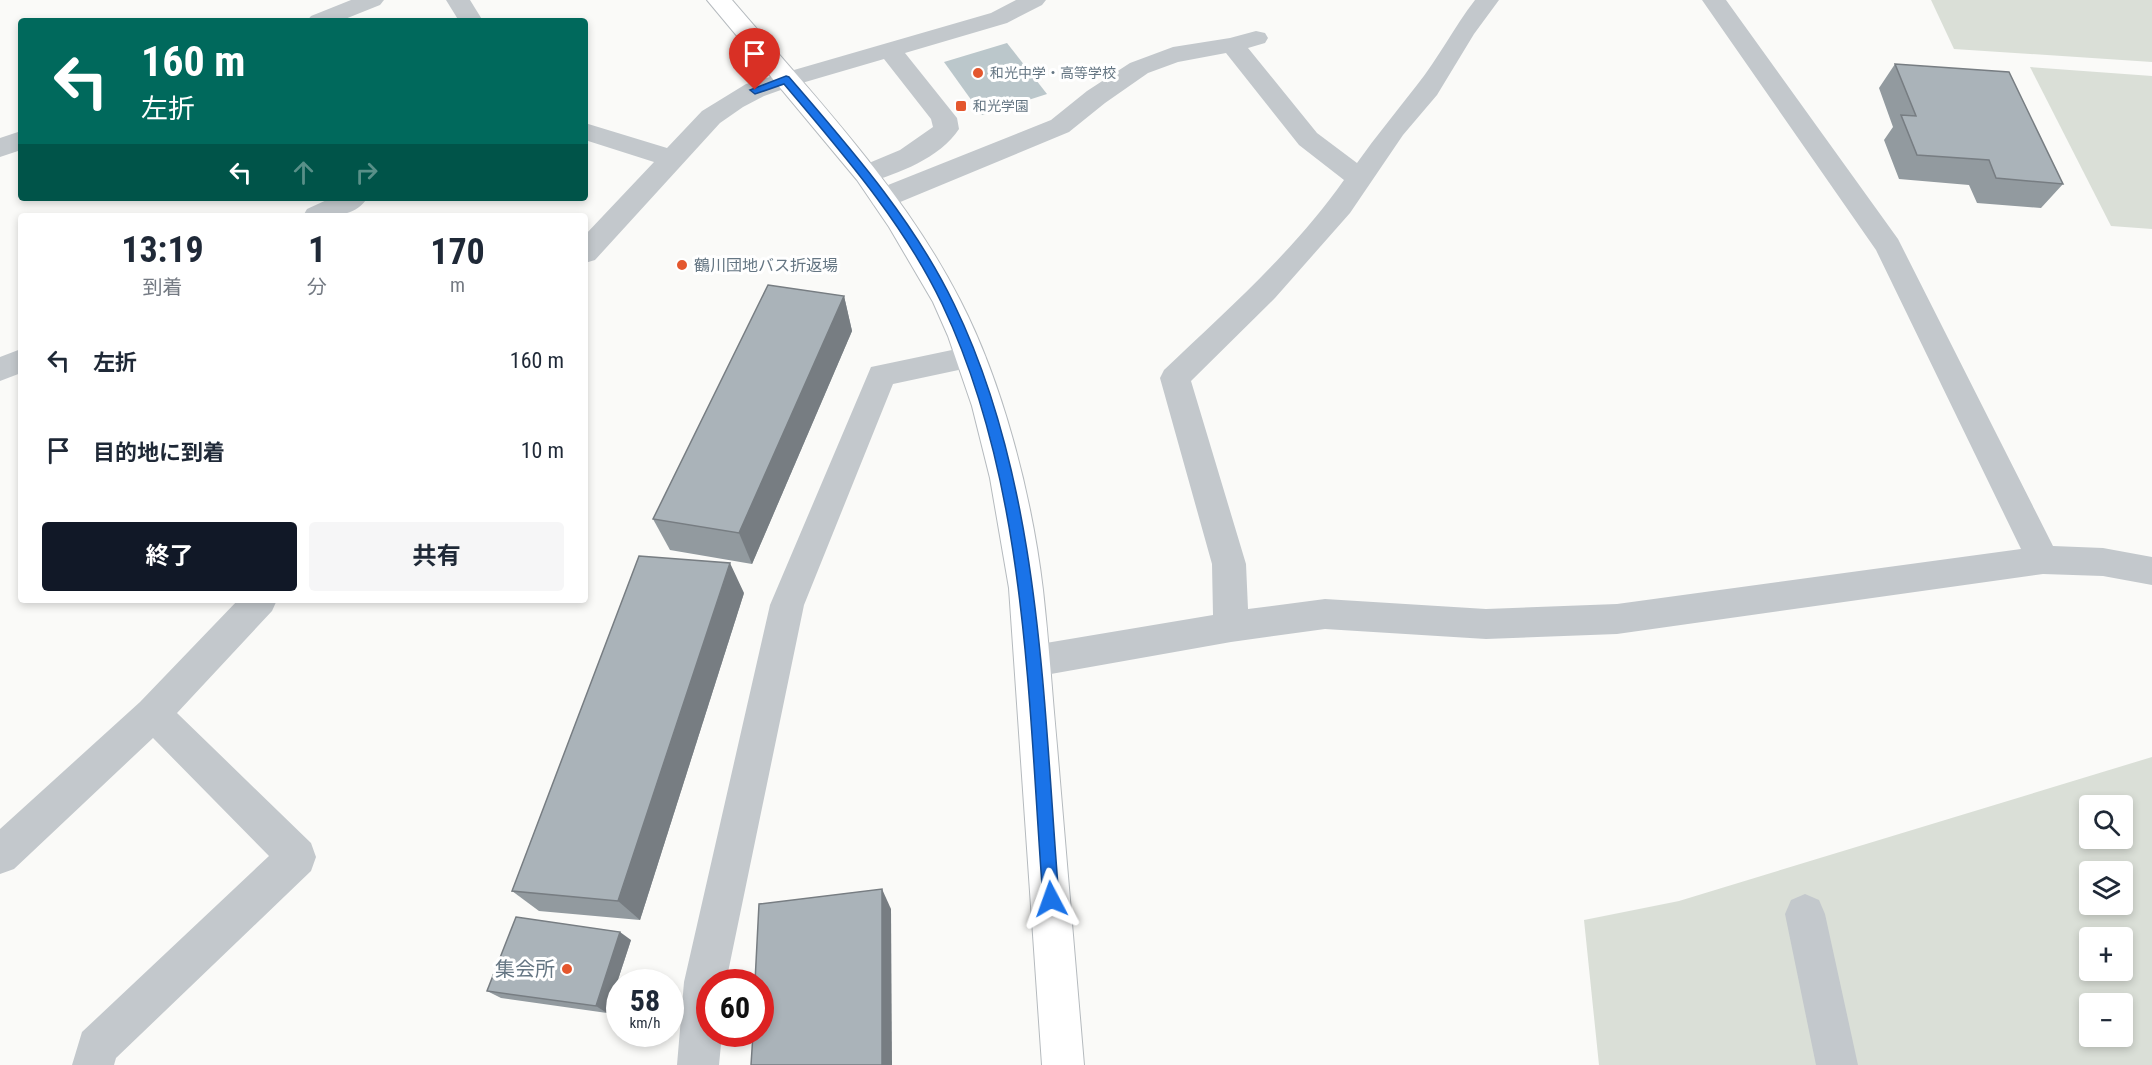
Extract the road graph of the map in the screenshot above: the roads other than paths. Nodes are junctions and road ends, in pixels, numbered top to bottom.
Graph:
1 (372, 0) edge
2 (458, 0) edge
3 (719, 0) edge
4 (1034, 0) edge
5 (1487, 0) edge
6 (1714, 0) edge
7 (327, 18) edge
8 (469, 18) edge
9 (890, 50) junction
10 (786, 79) junction
11 (588, 132) edge
12 (18, 141) edge
13 (0, 148) edge
14 (673, 159) junction
15 (1359, 178) junction
16 (875, 186) junction
17 (348, 201) edge
18 (323, 213) edge
19 (588, 250) edge
20 (972, 357) junction
21 (18, 361) edge
22 (0, 370) edge
23 (2043, 560) junction
24 (2152, 571) edge
25 (257, 603) edge
26 (1230, 627) junction
27 (1034, 661) junction
28 (153, 714) junction
29 (0, 855) edge
30 (1804, 914) dead end
31 (93, 1065) edge
32 (699, 1065) edge
33 (1063, 1065) edge
34 (1837, 1065) edge

1 - 7 street
2 - 8 street
3 - 10 main road
4 - 9 street
5 - 15 street
6 - 23 street
9 - 10 street
9 - 16 street
10 - 14 street
10 - 16 main road
11 - 14 street
12 - 13 street
14 - 19 street
15 - 16 street
15 - 26 street
16 - 20 main road
17 - 18 street
20 - 27 main road
20 - 32 street
21 - 22 street
23 - 24 street
23 - 26 street
25 - 28 street
26 - 27 street
27 - 33 main road
28 - 29 street
28 - 31 street
30 - 34 street

